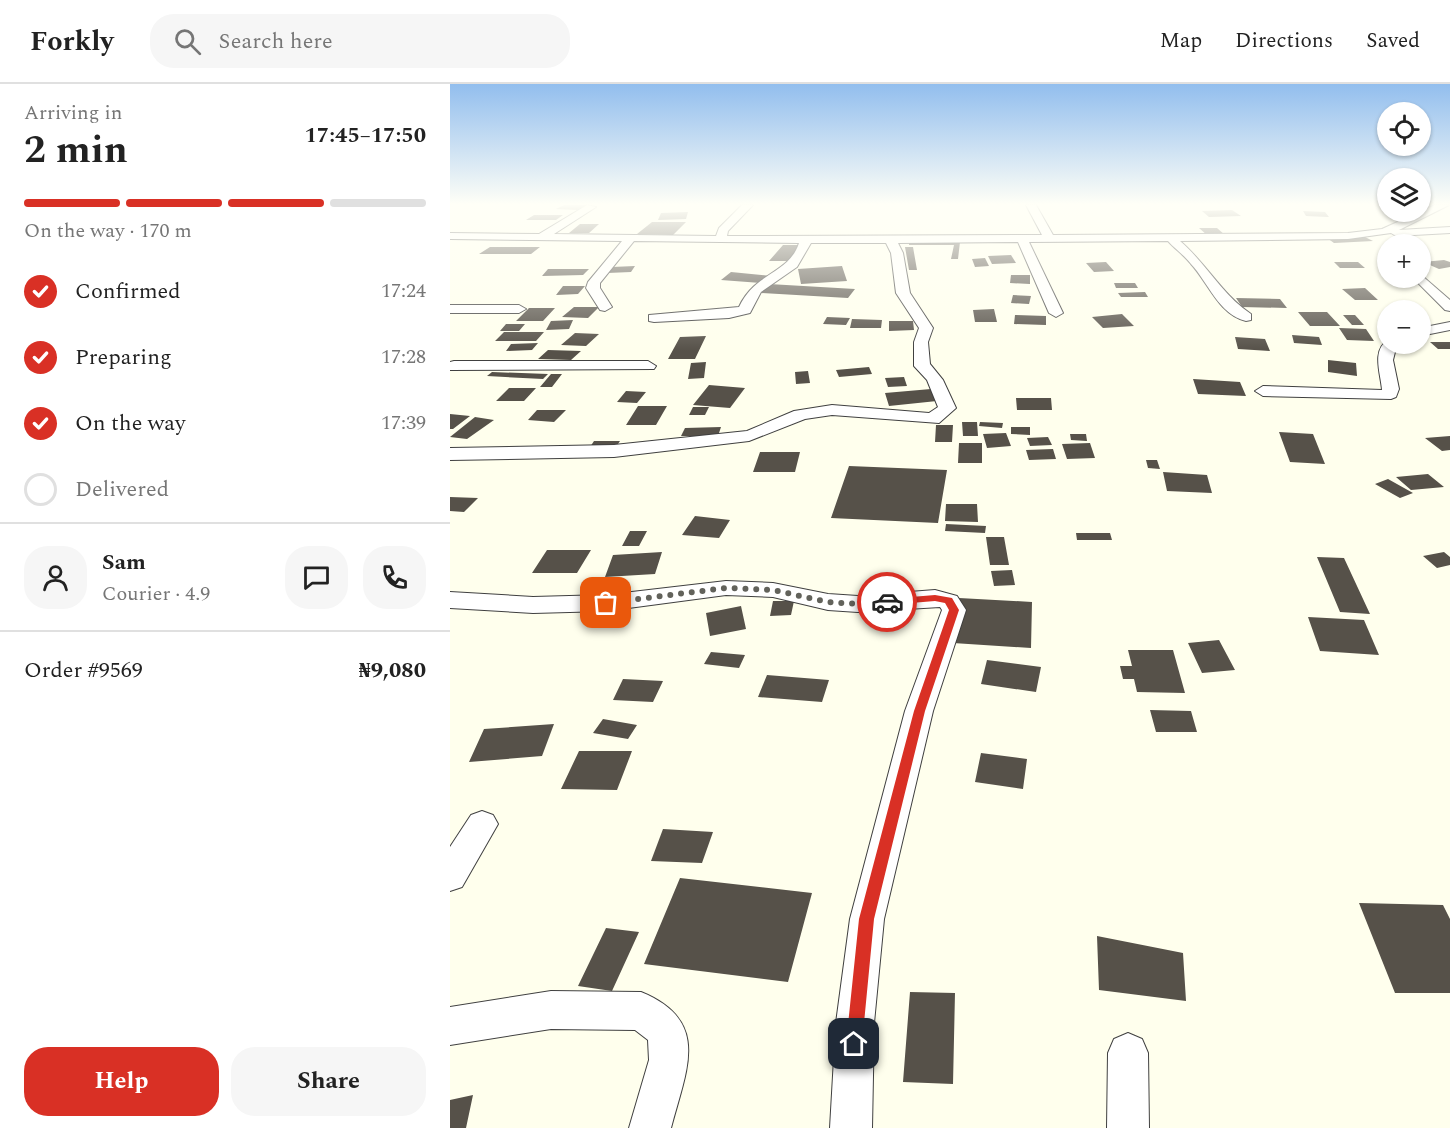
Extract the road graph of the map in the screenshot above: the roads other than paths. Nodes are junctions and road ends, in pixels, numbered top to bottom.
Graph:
1 (618, 254) edge
2 (800, 254) edge
3 (897, 254) edge
4 (1029, 254) edge
5 (1187, 254) edge
6 (1430, 288) edge
7 (606, 307) dead end
8 (1450, 307) edge
9 (450, 309) edge
10 (519, 309) dead end
11 (1056, 313) dead end
12 (1246, 317) dead end
13 (654, 318) dead end
14 (1450, 326) edge
15 (1431, 330) edge
16 (540, 352) dead end
17 (1386, 354) edge
18 (648, 366) dead end
19 (452, 368) edge
20 (1263, 391) dead end
21 (450, 454) edge
22 (450, 600) edge
23 (482, 824) dead end
24 (450, 876) edge
25 (450, 1026) edge
26 (1128, 1053) dead end
27 (650, 1128) edge
28 (851, 1128) edge
29 (1128, 1128) edge

1 - 7 street
2 - 13 street
3 - 21 street
4 - 11 street
5 - 12 street
6 - 8 street
9 - 10 street
14 - 15 street
16 - 19 street
17 - 20 street
18 - 19 street
22 - 28 street
23 - 24 street
25 - 27 street
26 - 29 street

